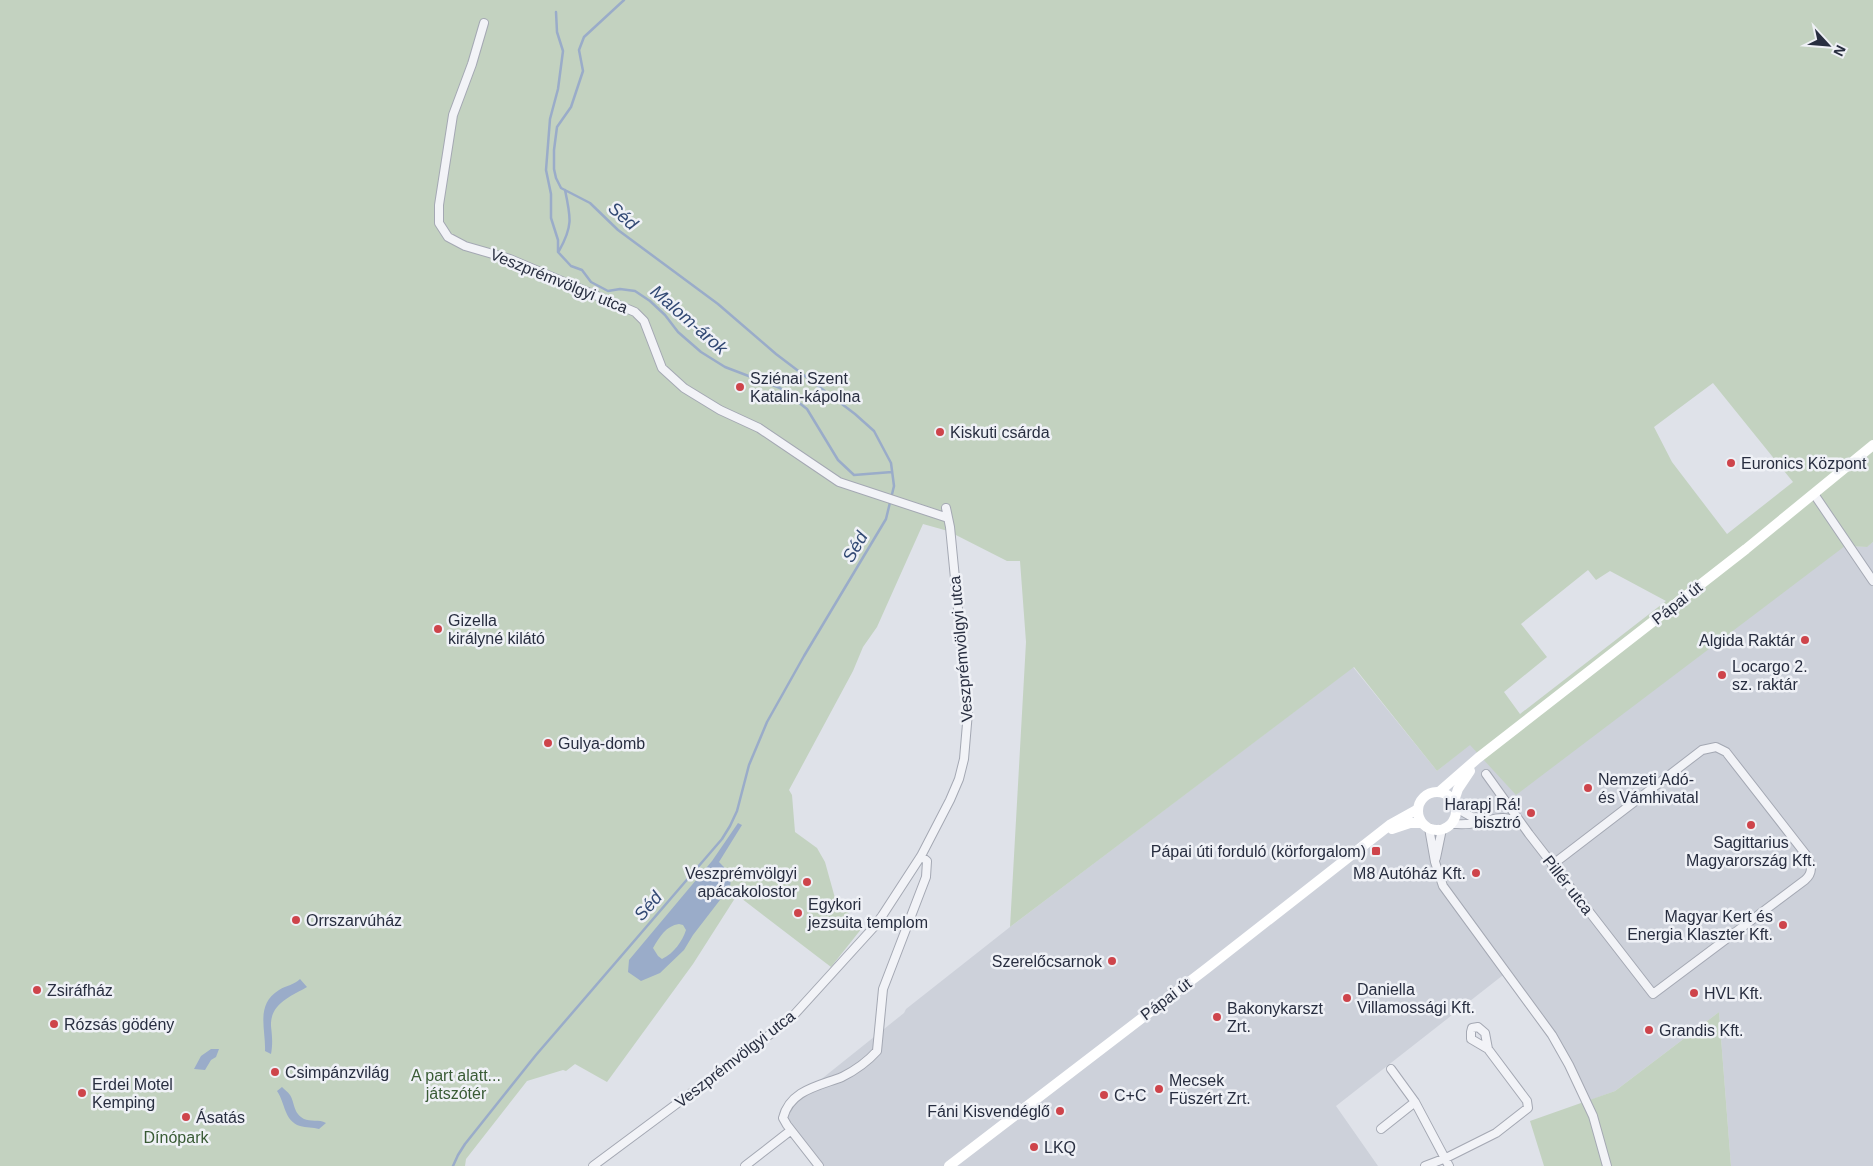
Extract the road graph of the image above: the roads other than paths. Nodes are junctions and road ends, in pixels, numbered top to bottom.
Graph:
1 (484, 23) dead end
2 (1873, 445) edge
3 (1814, 494) junction
4 (946, 508) dead end
5 (948, 518) junction
6 (1873, 581) edge
7 (1478, 758) junction
8 (1486, 774) dead end
9 (1440, 792) junction
10 (1455, 804) junction
11 (1418, 809) junction
12 (1490, 818) junction
13 (1426, 825) junction
14 (1522, 825) junction
15 (1447, 826) junction
16 (1382, 832) junction
17 (921, 856) junction
18 (1435, 862) junction
19 (1552, 865) junction
20 (1488, 1049) dead end
21 (1391, 1069) dead end
22 (1414, 1102) junction
23 (1380, 1129) dead end
24 (790, 1130) junction
25 (1447, 1162) edge
26 (593, 1166) edge
27 (745, 1166) edge
28 (819, 1166) edge
29 (949, 1166) edge
30 (1425, 1166) edge
31 (1606, 1166) edge

1 - 5 street, Veszprémvölgyi utca
2 - 3 main road, Pápai út
3 - 6 street
3 - 7 main road, Pápai út
4 - 5 street, Veszprémvölgyi utca
5 - 17 street, Veszprémvölgyi utca
7 - 9 main road, Pápai út
7 - 10 main road, Pápai út
8 - 14 street, Pillér utca
9 - 10 main road
9 - 11 main road
10 - 12 street
10 - 15 main road
11 - 13 main road
11 - 16 main road, Pápai út
12 - 14 street
12 - 15 street
13 - 15 main road
13 - 16 main road, Pápai út
13 - 18 street
14 - 19 street, Pillér utca
15 - 18 street
16 - 29 main road, Pápai út
17 - 24 street
17 - 26 street, Veszprémvölgyi utca
18 - 31 street
19 - 19 street, Pillér utca
20 - 25 street
21 - 22 street
22 - 23 street
22 - 25 street
24 - 27 street
24 - 28 street
25 - 30 street

